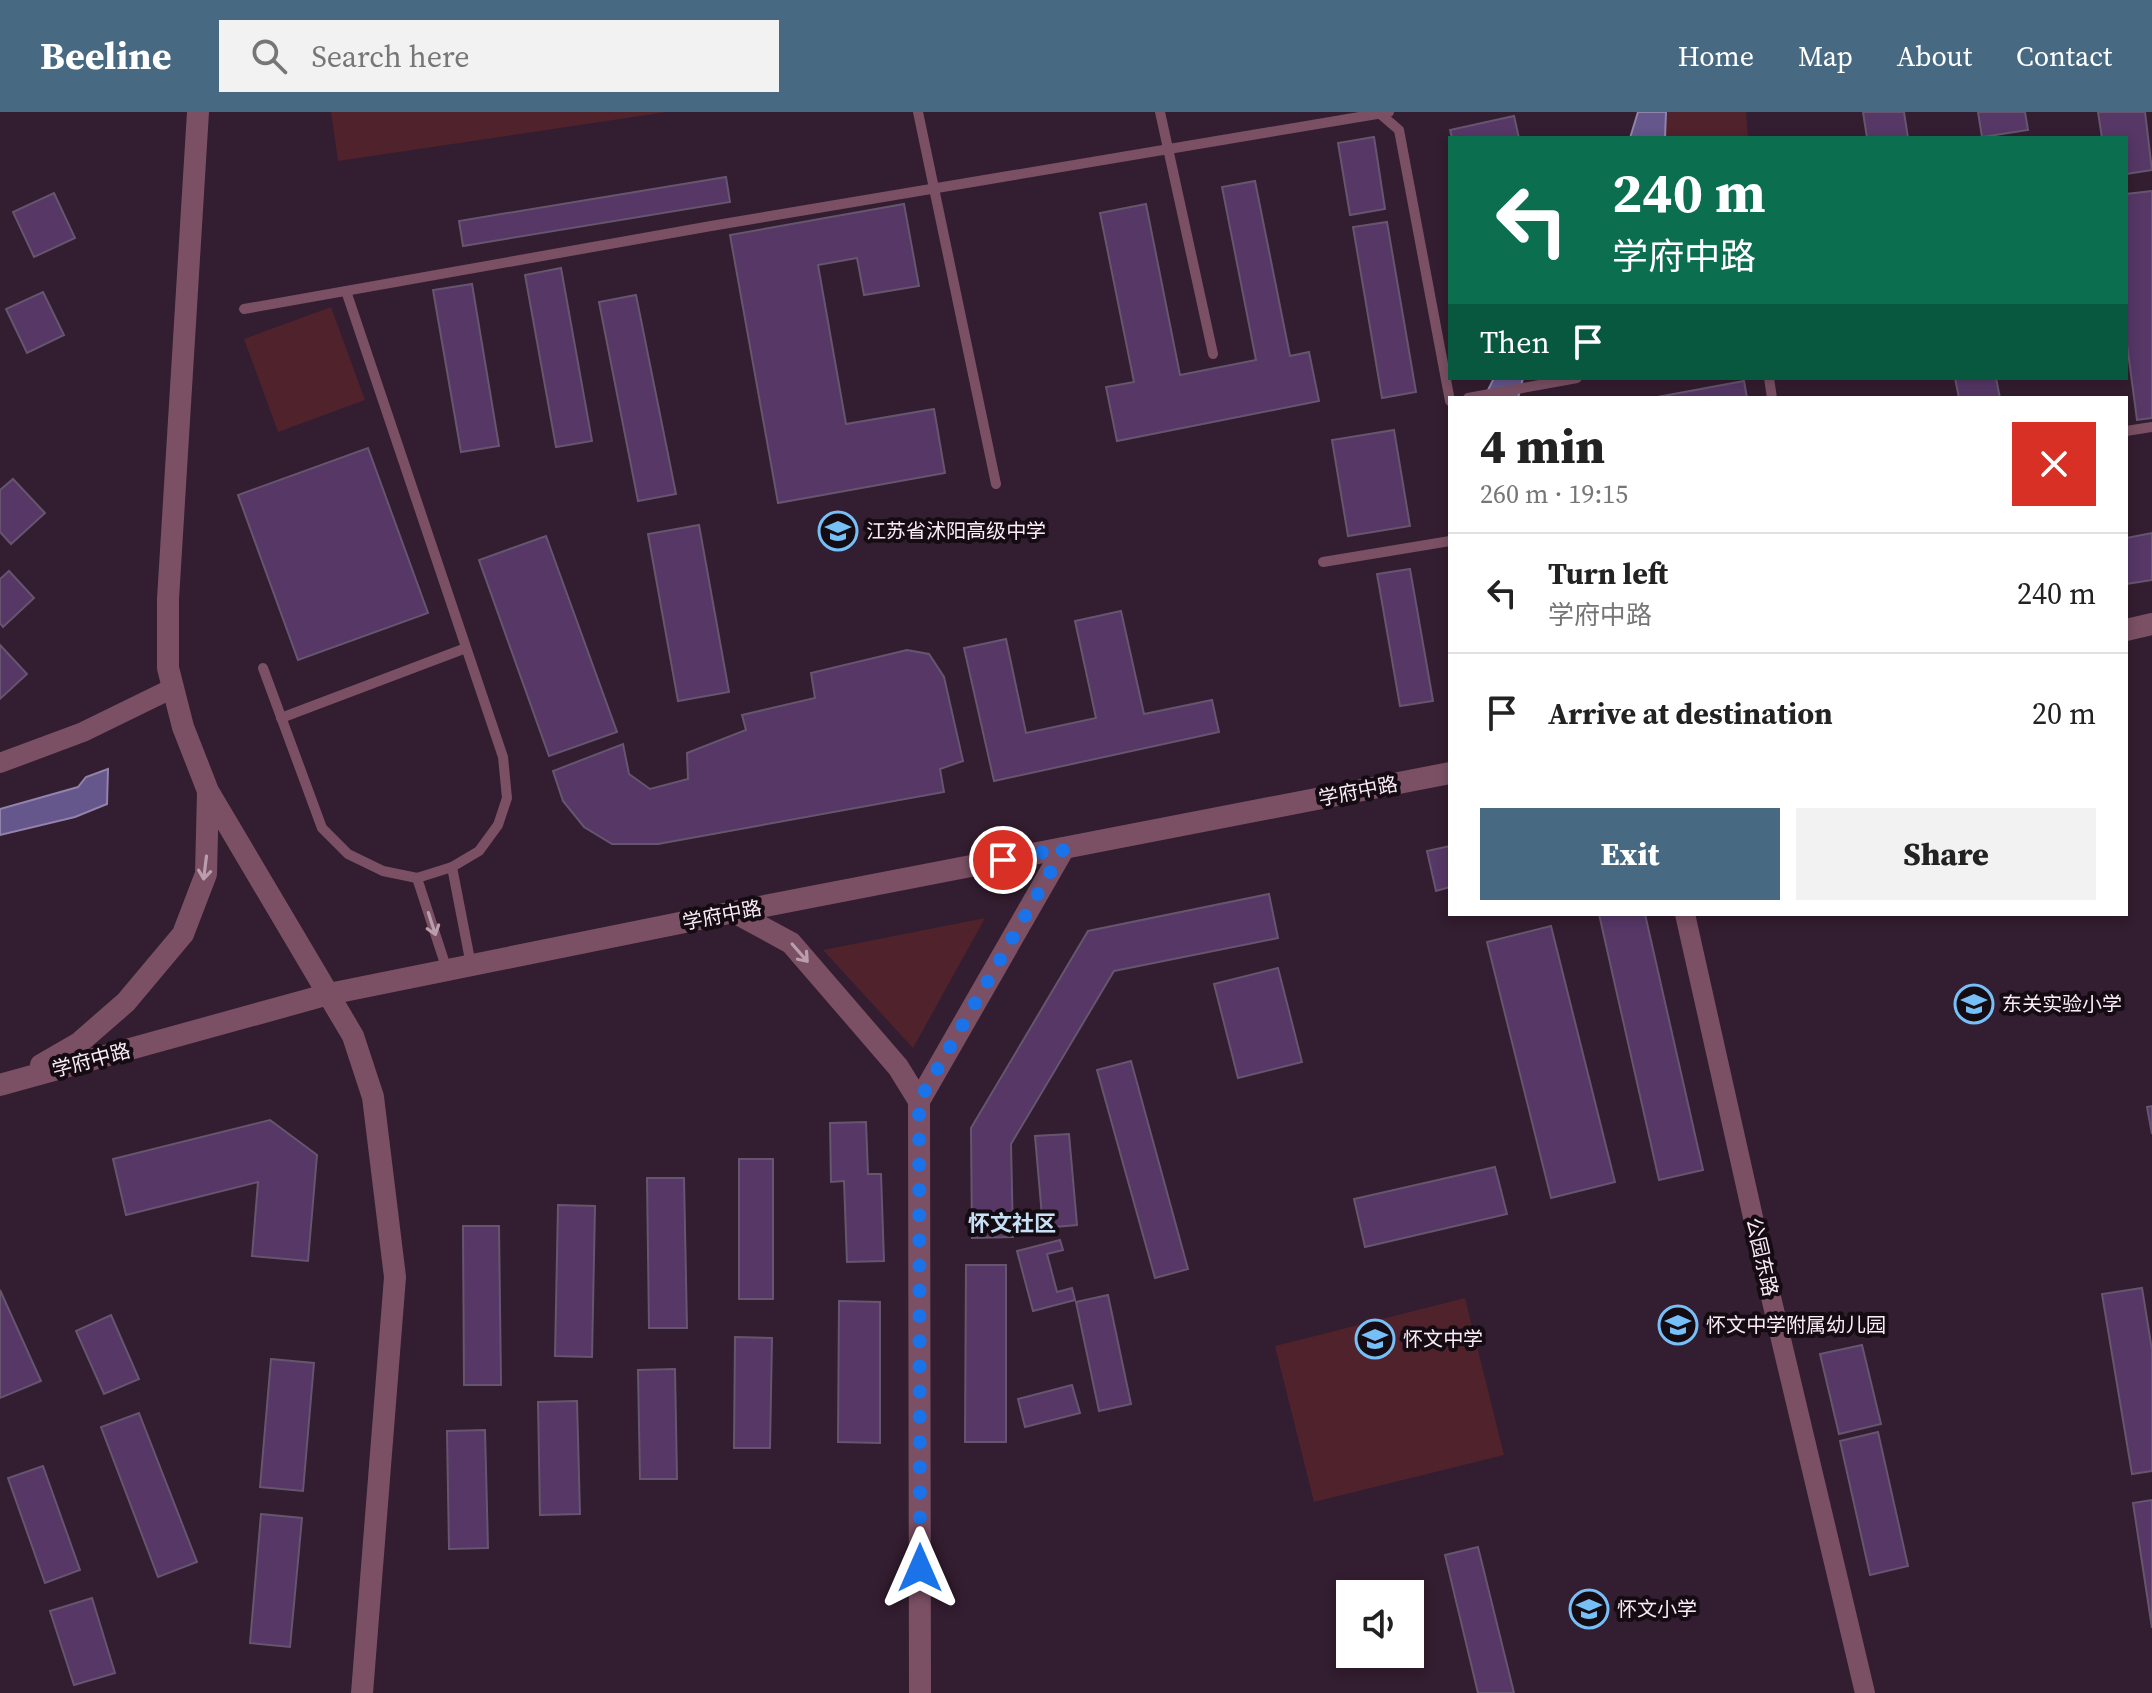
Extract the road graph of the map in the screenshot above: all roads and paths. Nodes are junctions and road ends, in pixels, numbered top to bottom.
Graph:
1 (198, 112) edge
2 (918, 112) edge
3 (1160, 112) edge
4 (1381, 113) edge
5 (1167, 150) junction
6 (934, 189) junction
7 (346, 291) junction
8 (244, 309) dead end
9 (1213, 354) dead end
10 (1566, 380) edge
11 (1449, 396) edge
12 (1479, 396) edge
13 (2152, 427) edge
14 (2128, 431) edge
15 (996, 484) dead end
16 (1448, 541) edge
17 (1323, 562) dead end
18 (2152, 624) edge
19 (2128, 630) edge
20 (466, 648) junction
21 (263, 668) dead end
22 (173, 688) junction
23 (281, 718) junction
24 (0, 763) edge
25 (1448, 773) edge
26 (208, 791) junction
27 (1064, 848) junction
28 (452, 867) junction
29 (417, 878) junction
30 (734, 912) junction
31 (1685, 916) edge
32 (471, 965) junction
33 (447, 970) junction
34 (329, 994) junction
35 (5, 1084) edge
36 (919, 1101) junction
37 (362, 1693) edge
38 (920, 1693) edge
39 (1865, 1693) edge

1 - 22 street
2 - 6 lane
3 - 5 lane
4 - 5 lane
4 - 11 lane
5 - 6 lane
5 - 9 lane
6 - 7 lane
6 - 15 lane
7 - 8 lane
7 - 20 lane
10 - 12 lane
13 - 14 lane
16 - 17 lane
18 - 19 street
20 - 23 lane
20 - 28 lane
21 - 23 lane
22 - 24 street
22 - 26 street
23 - 29 lane
25 - 27 street, 学府中路
26 - 34 street
26 -> 35 street
27 - 30 street, 学府中路
27 - 36 street
28 - 29 lane
28 - 32 lane
29 -> 33 lane
30 - 32 street, 学府中路
30 -> 36 street
31 - 39 street, 公园东路
32 - 33 street, 学府中路
33 - 34 street, 学府中路
34 - 35 street, 学府中路
34 - 37 street
36 - 38 street

